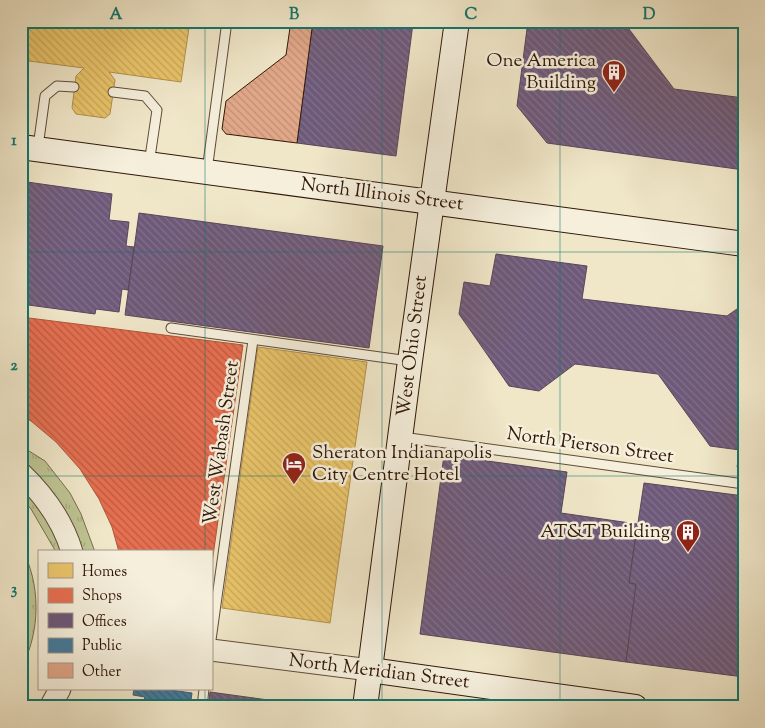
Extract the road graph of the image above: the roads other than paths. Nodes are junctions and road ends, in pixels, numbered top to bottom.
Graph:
1 (227, 21) edge
2 (457, 21) edge
3 (74, 87) dead end
4 (113, 92) dead end
5 (30, 148) edge
6 (149, 164) junction
7 (207, 172) junction
8 (433, 202) junction
9 (744, 244) edge
10 (171, 328) dead end
11 (253, 340) junction
12 (410, 361) junction
13 (402, 437) junction
14 (21, 473) edge
15 (744, 484) edge
16 (71, 550) edge
17 (212, 633) edge
18 (212, 650) edge
19 (370, 670) junction
20 (59, 690) edge
21 (204, 690) edge
22 (50, 707) edge
23 (202, 707) edge
24 (366, 707) edge
25 (635, 707) edge

1 - 7 lane
2 - 8 main road, West Ohio Street
3 - 5 lane
4 - 6 lane
5 - 6 main road, North Illinois Street
6 - 7 main road, North Illinois Street
7 - 8 main road, North Illinois Street
8 - 9 main road, North Illinois Street
8 - 12 main road, West Ohio Street
10 - 11 lane
11 - 12 lane
11 - 17 lane, West Wabash Street
12 - 13 main road, West Ohio Street
13 - 15 lane, North Pierson Street
13 - 19 main road, West Ohio Street
14 - 16 street
18 - 19 street, North Meridian Street
19 - 24 main road, West Ohio Street
19 - 25 main road, North Meridian Street
20 - 22 street
21 - 23 lane

